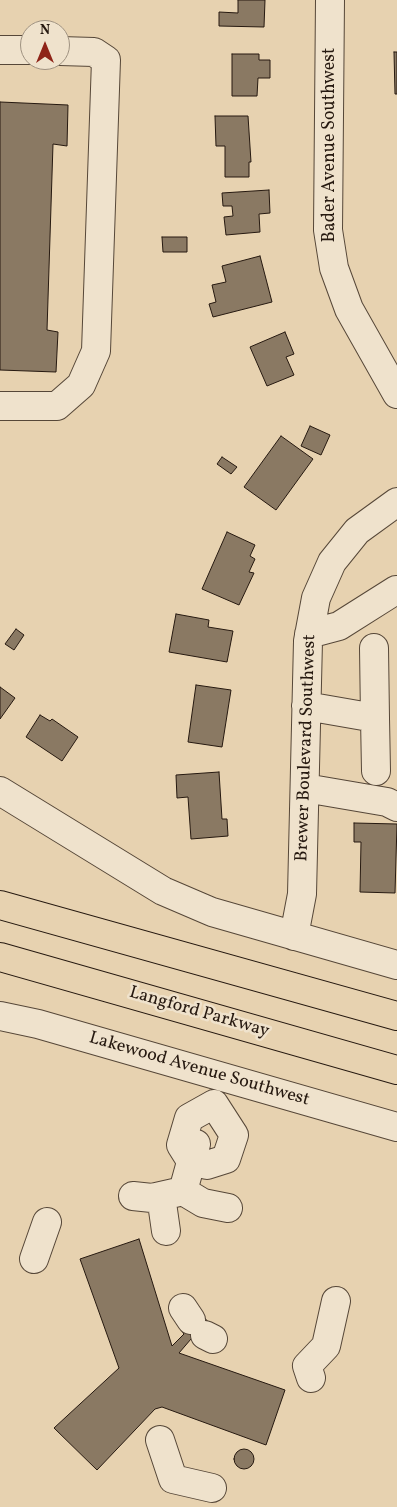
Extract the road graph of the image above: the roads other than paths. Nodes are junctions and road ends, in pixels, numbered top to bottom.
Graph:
1 (330, 0) edge
2 (0, 50) edge
3 (20, 50) edge
4 (70, 51) edge
5 (397, 394) edge
6 (0, 406) edge
7 (397, 502) edge
8 (396, 590) dead end
9 (309, 634) junction
10 (374, 648) dead end
11 (306, 706) junction
12 (375, 718) junction
13 (376, 771) dead end
14 (305, 788) junction
15 (0, 791) edge
16 (397, 807) edge
17 (0, 899) edge
18 (0, 905) edge
19 (54, 919) junction
20 (294, 936) junction
21 (0, 957) edge
22 (397, 965) edge
23 (0, 1016) edge
24 (397, 1016) edge
25 (397, 1070) edge
26 (220, 1076) junction
27 (214, 1104) junction
28 (397, 1127) edge
29 (199, 1163) junction
30 (181, 1195) junction
31 (132, 1196) dead end
32 (228, 1208) dead end
33 (47, 1222) dead end
34 (166, 1231) dead end
35 (34, 1259) dead end
36 (336, 1301) dead end
37 (302, 1369) dead end
38 (160, 1440) dead end
39 (212, 1488) dead end

1 - 5 street, Bader Avenue Southwest
2 - 3 street
4 - 6 street
7 - 9 street, Brewer Boulevard Southwest
8 - 9 street
9 - 11 street, Brewer Boulevard Southwest
10 - 12 street
11 - 12 street
11 - 14 street, Brewer Boulevard Southwest
12 - 13 street
14 - 16 street
14 - 20 street, Brewer Boulevard Southwest
15 - 20 street
17 - 19 highway
18 - 19 highway
19 - 24 highway
20 - 22 street
21 - 25 highway, Langford Parkway
23 - 26 street, Lakewood Avenue Southwest
26 - 27 street
26 - 28 street, Lakewood Avenue Southwest
27 - 29 street
27 - 29 street
29 - 30 street
30 - 31 street
30 - 32 street
30 - 34 street
33 - 35 street
36 - 37 street
38 - 39 street

